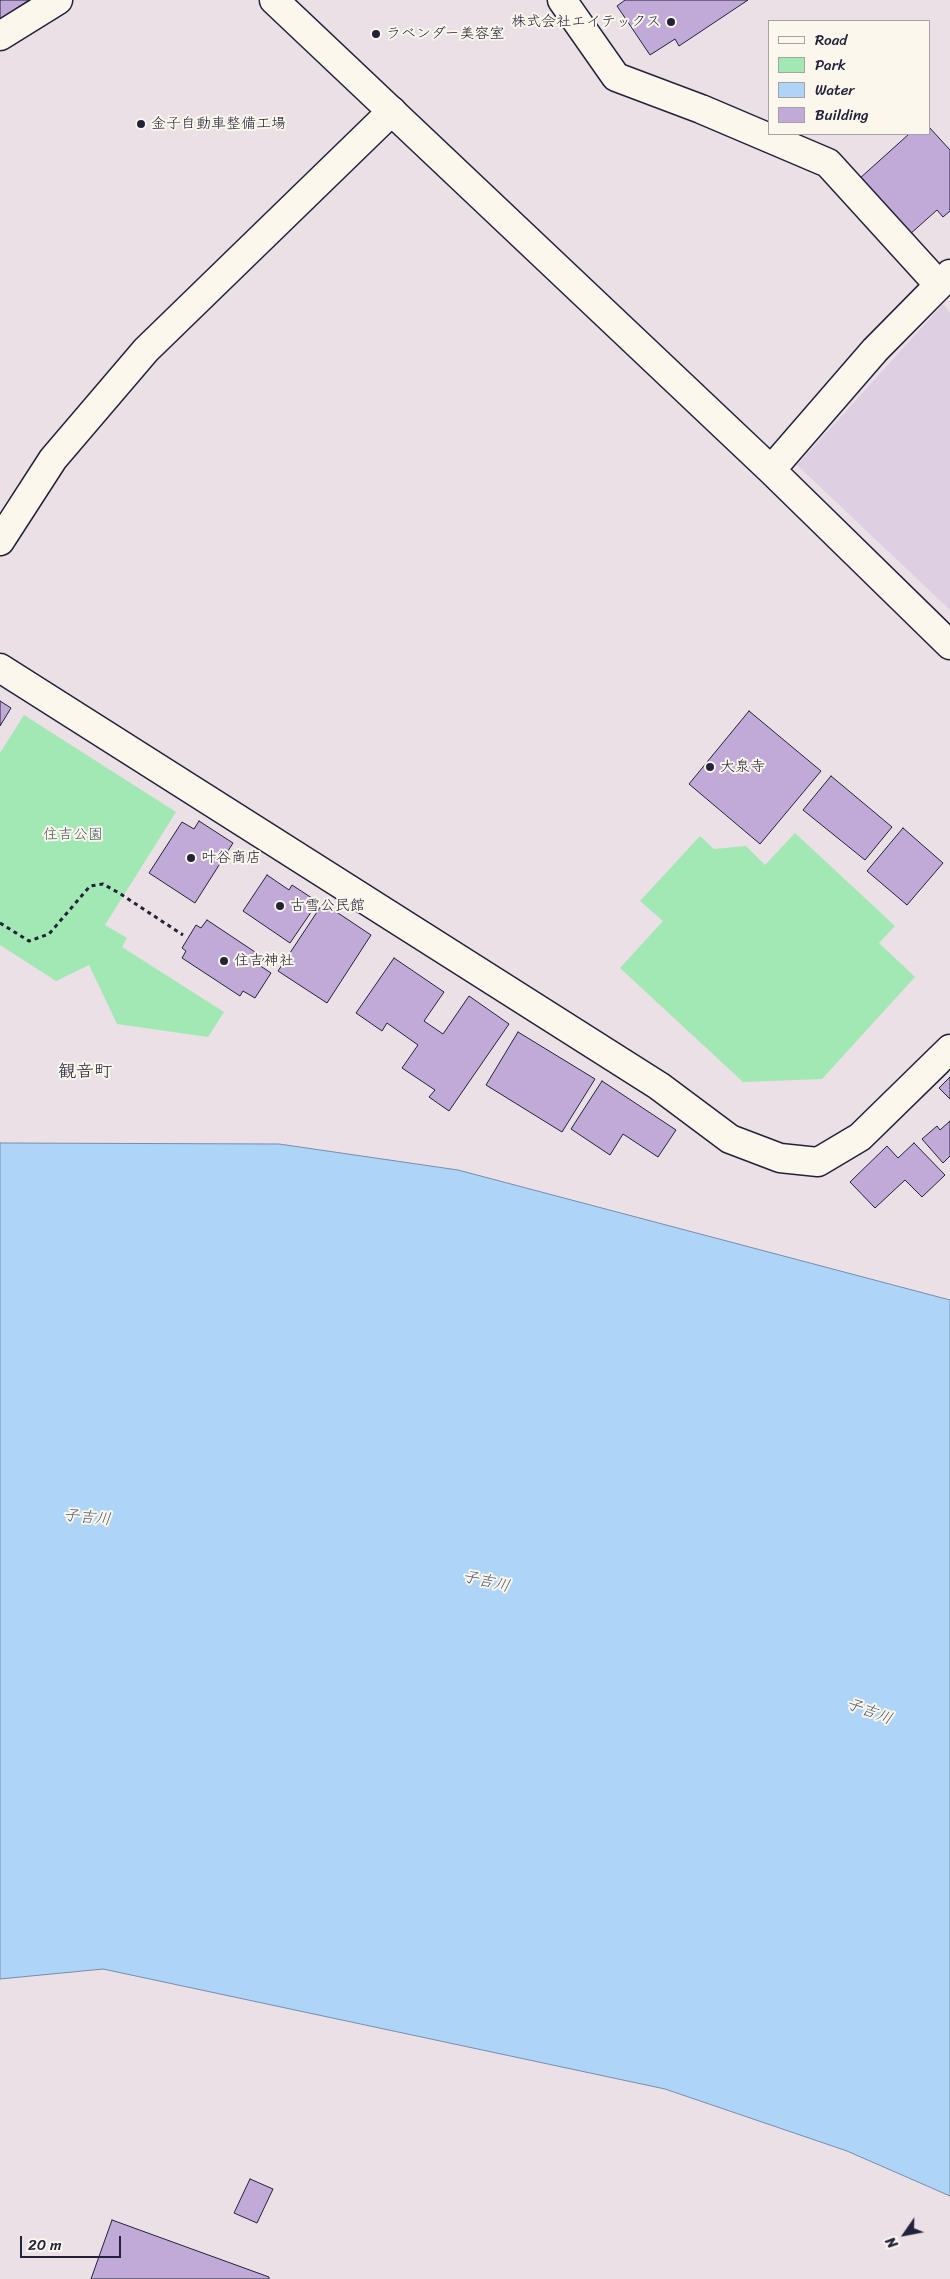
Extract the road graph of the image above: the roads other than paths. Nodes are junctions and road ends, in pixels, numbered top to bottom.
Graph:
1 (58, 0) edge
2 (274, 0) edge
3 (565, 1) edge
4 (0, 36) edge
5 (392, 111) junction
6 (945, 280) edge
7 (771, 470) junction
8 (0, 541) edge
9 (950, 645) edge
10 (0, 668) edge
11 (950, 1049) edge

1 - 4 street
2 - 5 street
3 - 6 street
5 - 7 street
5 - 8 street
6 - 7 street
7 - 9 street
10 - 11 street

